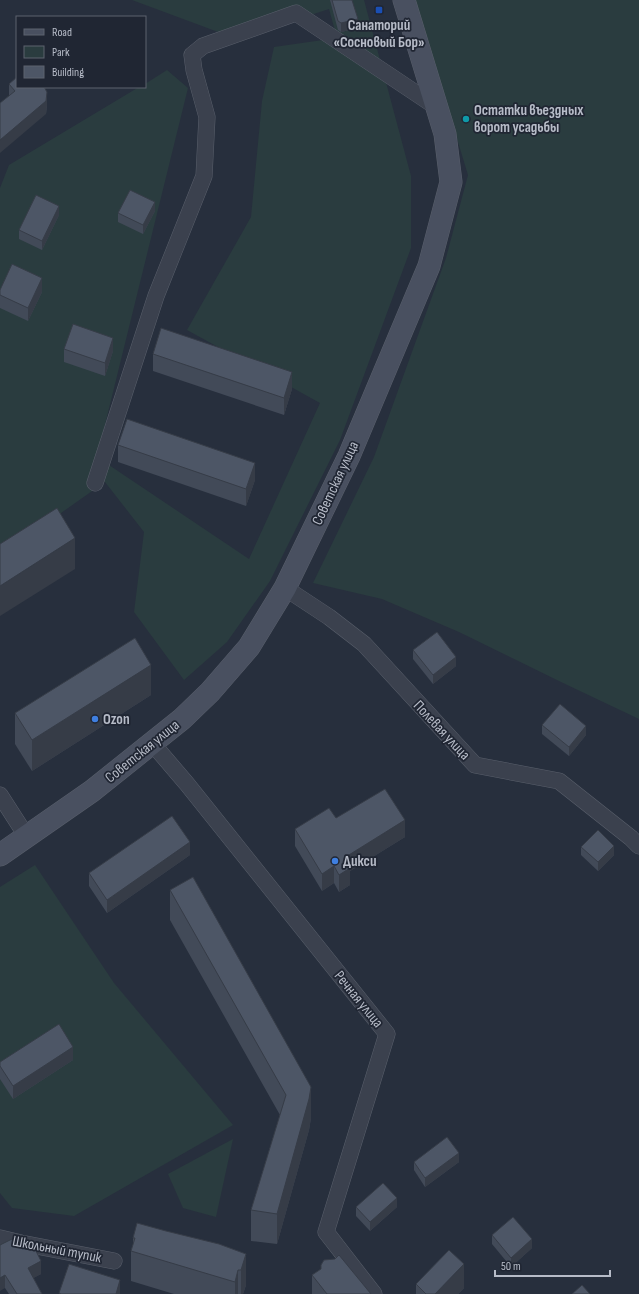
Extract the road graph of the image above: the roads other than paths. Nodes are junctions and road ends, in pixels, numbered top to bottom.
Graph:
1 (404, 0) edge
2 (438, 108) junction
3 (95, 483) dead end
4 (285, 588) junction
5 (152, 743) junction
6 (0, 795) edge
7 (27, 837) junction
8 (639, 846) edge
9 (0, 855) edge
10 (0, 1238) edge
11 (114, 1261) dead end
12 (374, 1294) edge

1 - 2 main road, Советская улица
2 - 3 street
2 - 4 main road, Советская улица
4 - 5 main road, Советская улица
4 - 8 street, Полевая улица
5 - 7 main road, Советская улица
5 - 12 street, Речная улица
6 - 7 street
7 - 9 main road, Советская улица
10 - 11 street, Школьный тупик

